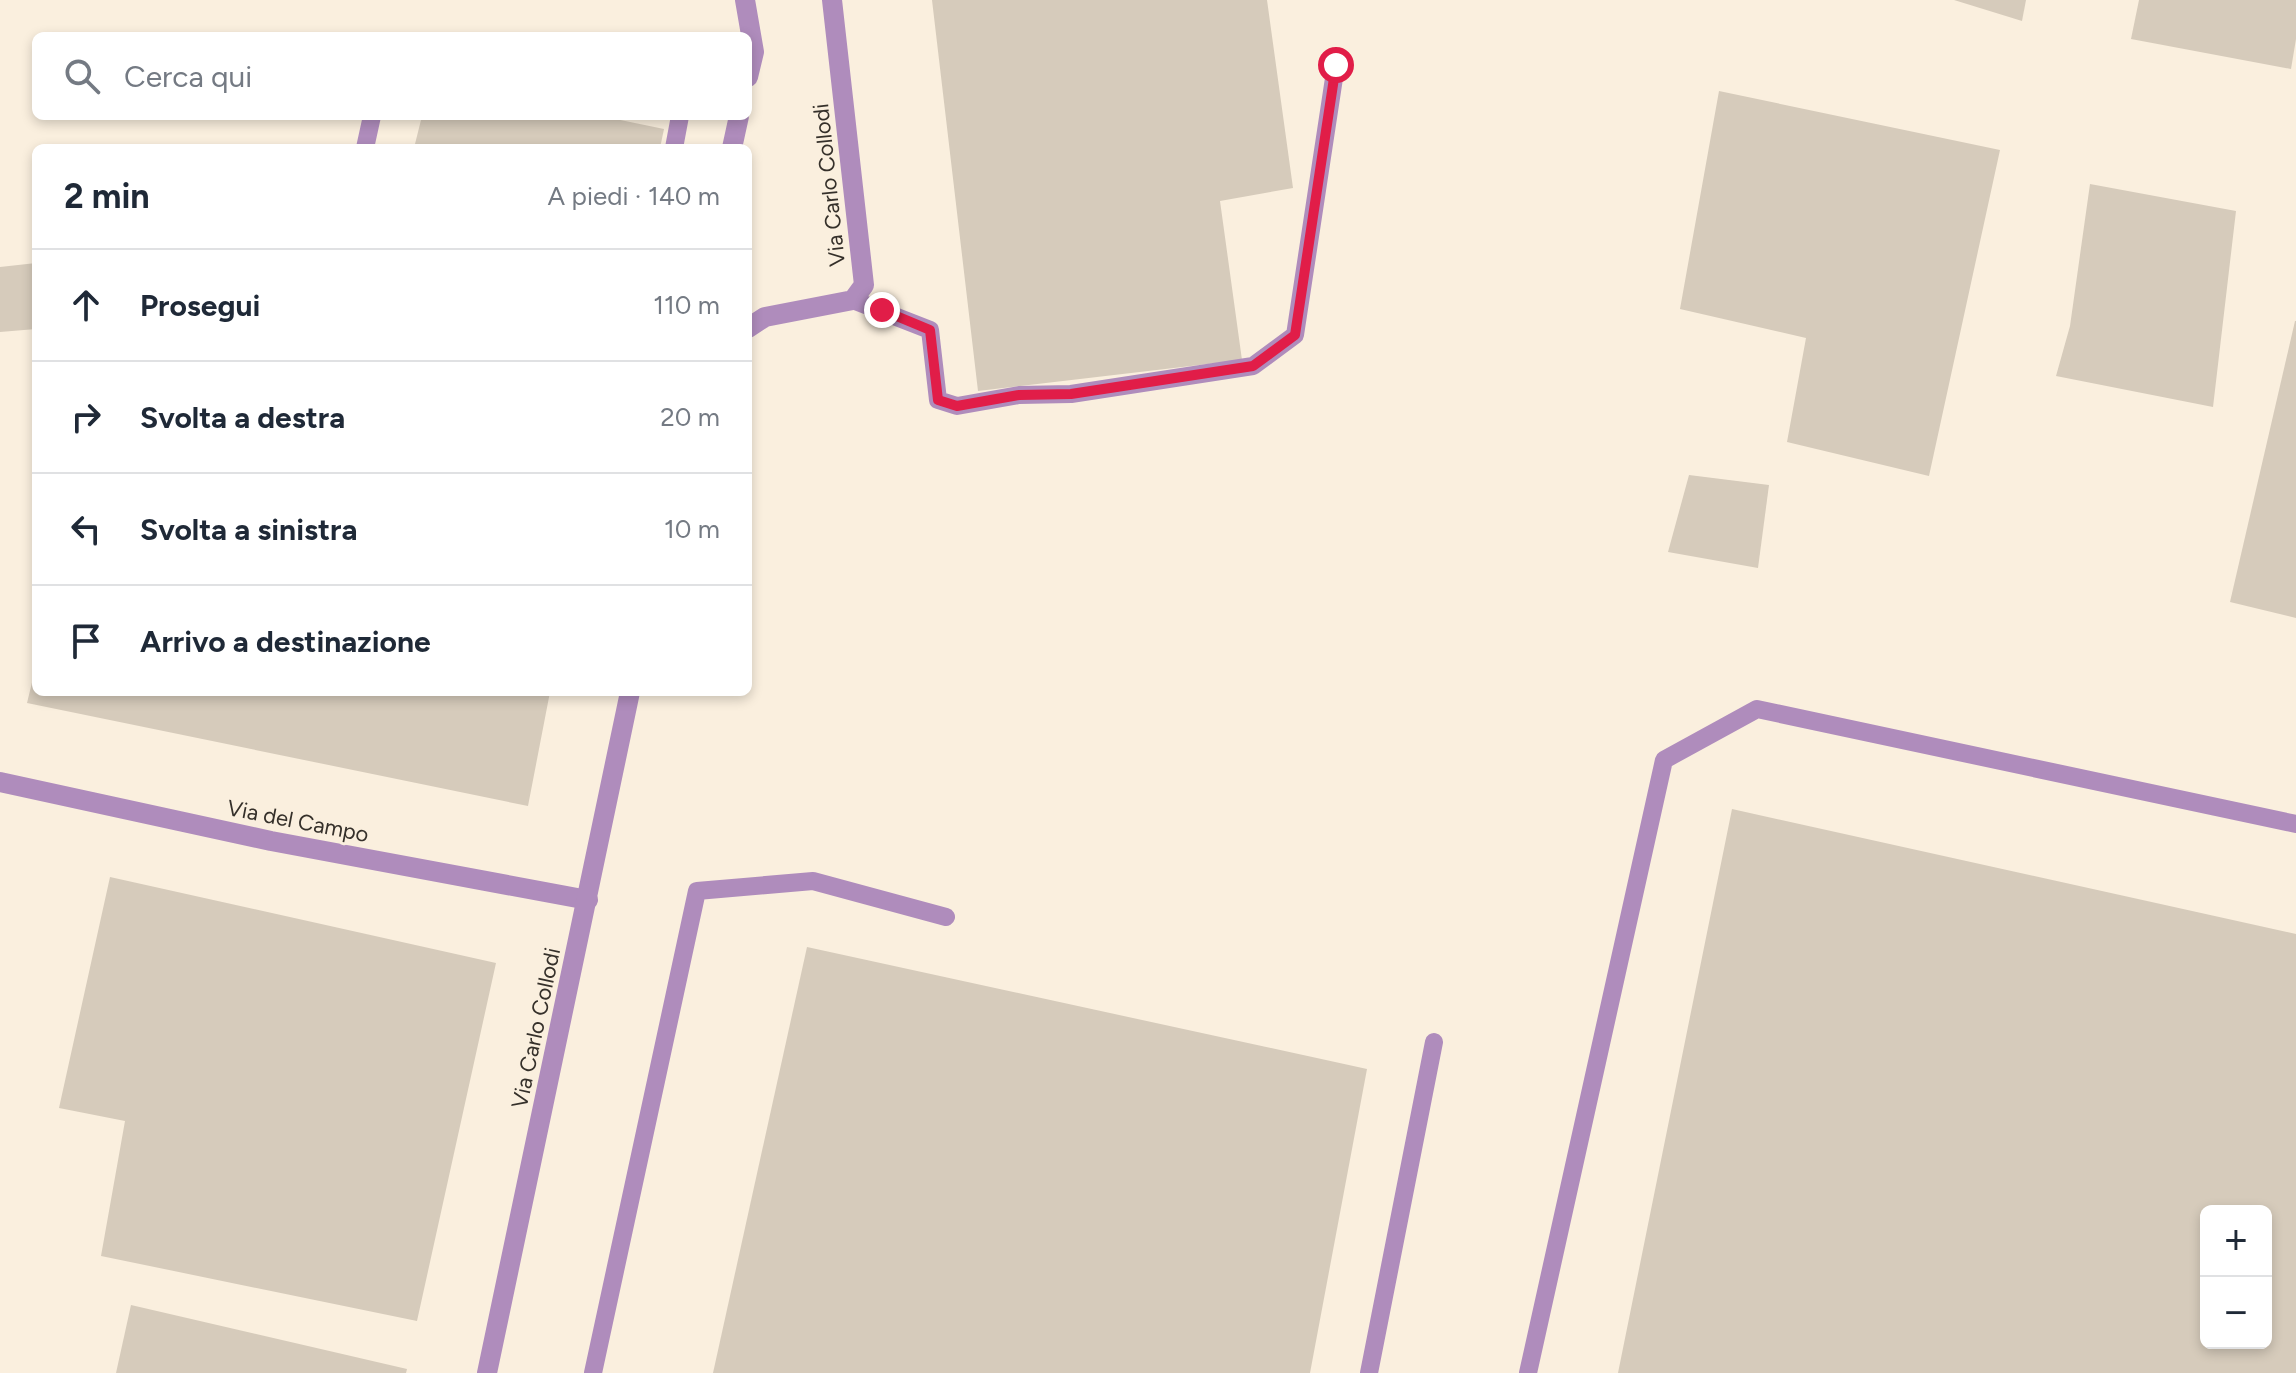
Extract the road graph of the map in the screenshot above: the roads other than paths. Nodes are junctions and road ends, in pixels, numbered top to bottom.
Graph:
1 (745, 0) edge
2 (832, 0) edge
3 (751, 32) edge
4 (752, 40) edge
5 (752, 60) edge
6 (1336, 65) dead end
7 (371, 120) edge
8 (679, 120) edge
9 (738, 120) edge
10 (366, 144) edge
11 (675, 144) edge
12 (733, 144) edge
13 (853, 300) junction
14 (752, 325) edge
15 (629, 696) edge
16 (0, 782) edge
17 (2296, 824) edge
18 (588, 900) junction
19 (946, 917) dead end
20 (1434, 1042) dead end
21 (487, 1373) edge
22 (593, 1373) edge
23 (1369, 1373) edge
24 (1528, 1373) edge

1 - 3 street
2 - 13 street, Via Carlo Collodi
4 - 5 street
6 - 13 lane
7 - 10 lane
8 - 11 lane
9 - 12 street
13 - 14 street
15 - 18 street, Via Carlo Collodi
16 - 18 street, Via del Campo
17 - 24 lane
18 - 21 street, Via Carlo Collodi
19 - 22 lane
20 - 23 lane

